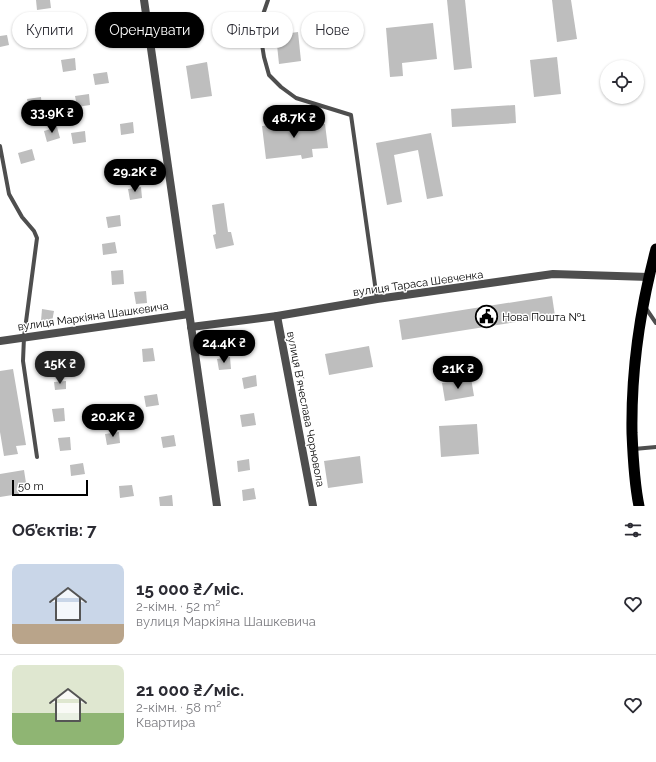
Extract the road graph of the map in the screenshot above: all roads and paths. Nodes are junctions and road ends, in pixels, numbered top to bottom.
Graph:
1 (144, 0) edge
2 (268, 0) edge
3 (0, 146) edge
4 (656, 249) edge
5 (649, 277) junction
6 (377, 299) junction
7 (644, 304) junction
8 (189, 314) junction
9 (277, 316) junction
10 (656, 323) edge
11 (192, 327) junction
12 (24, 337) junction
13 (0, 341) edge
14 (656, 447) edge
15 (633, 449) junction
16 (38, 457) dead end
17 (217, 506) edge
18 (313, 506) edge
19 (639, 506) edge

1 - 8 street
2 - 6 lane
3 - 12 lane
4 - 5 highway
5 - 6 street, вулиця Тараса Шевченка
5 - 7 highway
6 - 9 street, вулиця Тараса Шевченка
7 - 10 lane
7 - 15 highway
8 - 11 street
8 - 12 street, вулиця Маркіяна Шашкевича
9 - 11 street, вулиця Тараса Шевченка
9 - 18 street, вулиця Вʼячеслава Чорновола
11 - 17 street
12 - 13 street, вулиця Маркіяна Шашкевича
12 - 16 lane
14 - 15 lane
15 - 19 highway

